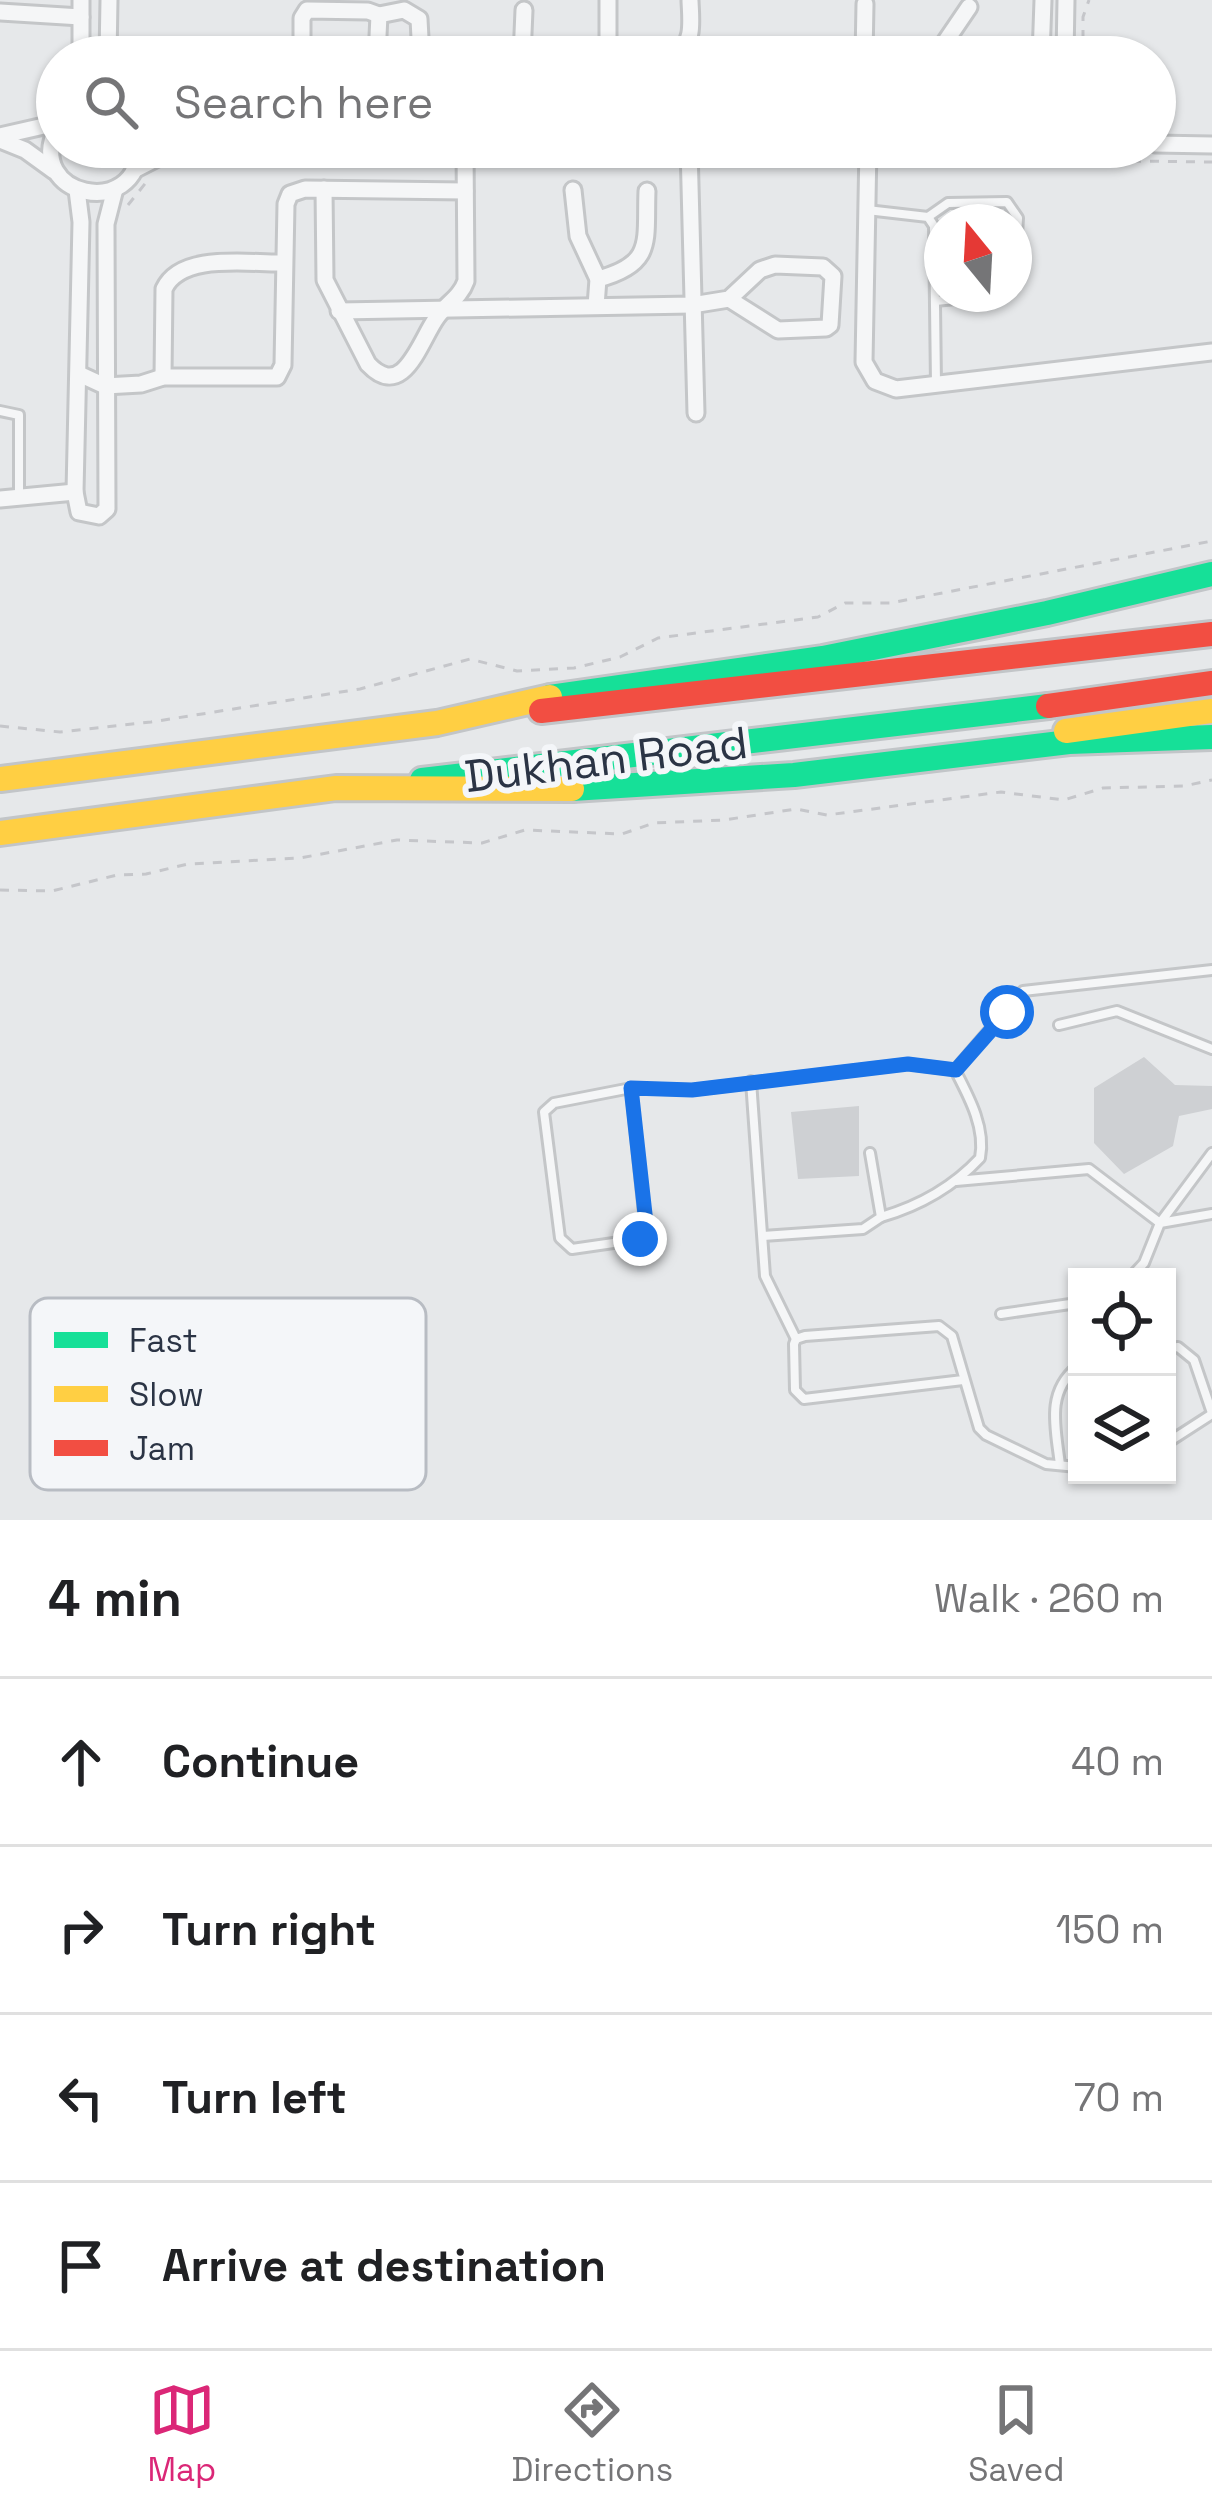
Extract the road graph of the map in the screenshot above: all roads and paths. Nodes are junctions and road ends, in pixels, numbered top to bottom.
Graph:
1 (109, 0) edge
2 (608, 0) edge
3 (1089, 0) edge
4 (690, 1) edge
5 (1041, 2) edge
6 (1068, 3) edge
7 (865, 4) dead end
8 (969, 7) dead end
9 (81, 8) edge
10 (524, 10) dead end
11 (0, 12) edge
12 (379, 15) junction
13 (108, 36) edge
14 (302, 36) edge
15 (378, 36) edge
16 (420, 36) edge
17 (523, 36) edge
18 (608, 36) edge
19 (690, 36) edge
20 (864, 36) edge
21 (949, 36) edge
22 (1042, 36) edge
23 (1066, 36) edge
24 (1083, 36) edge
25 (36, 130) edge
26 (0, 138) edge
27 (1176, 144) edge
28 (1212, 145) edge
29 (36, 158) edge
30 (1176, 161) edge
31 (1212, 162) edge
32 (50, 168) edge
33 (55, 168) edge
34 (140, 168) edge
35 (155, 168) edge
36 (465, 168) edge
37 (689, 168) edge
38 (867, 168) edge
39 (57, 173) junction
40 (140, 177) junction
41 (115, 189) junction
42 (324, 189) junction
43 (77, 190) junction
44 (573, 190) dead end
45 (647, 190) dead end
46 (465, 191) junction
47 (948, 204) edge
48 (1008, 204) edge
49 (125, 211) dead end
50 (866, 211) junction
51 (924, 217) edge
52 (284, 263) junction
53 (598, 278) junction
54 (729, 299) junction
55 (692, 305) junction
56 (596, 306) junction
57 (443, 309) junction
58 (339, 311) junction
59 (935, 312) edge
60 (1212, 352) edge
61 (79, 374) junction
62 (164, 377) junction
63 (936, 384) junction
64 (105, 386) junction
65 (0, 411) edge
66 (696, 413) dead end
67 (76, 492) junction
68 (19, 498) junction
69 (0, 500) edge
70 (1212, 541) edge
71 (1212, 574) edge
72 (1212, 634) edge
73 (1212, 683) edge
74 (1212, 711) edge
75 (436, 723) junction
76 (0, 726) edge
77 (1212, 737) edge
78 (905, 761) junction
79 (0, 779) edge
80 (1212, 780) edge
81 (336, 788) junction
82 (0, 833) edge
83 (0, 890) edge
84 (1212, 970) edge
85 (1059, 1025) dead end
86 (1212, 1049) edge
87 (956, 1070) junction
88 (751, 1081) junction
89 (631, 1088) junction
90 (870, 1153) dead end
91 (1212, 1154) edge
92 (956, 1181) junction
93 (1212, 1214) edge
94 (881, 1217) junction
95 (1160, 1223) junction
96 (763, 1236) junction
97 (1139, 1268) edge
98 (1068, 1304) edge
99 (1001, 1314) dead end
100 (796, 1339) junction
101 (1176, 1347) edge
102 (1068, 1375) edge
103 (963, 1379) junction
104 (1212, 1413) edge
105 (1176, 1437) edge
106 (1060, 1465) junction
107 (1068, 1466) edge

1 - 13 street
2 - 18 street
3 - 24 path
4 - 19 street
5 - 22 street
6 - 23 street
7 - 20 street
8 - 21 street
9 - 11 street
10 - 17 street
12 - 14 street
12 - 15 street
12 - 16 street
25 - 26 street
26 - 29 street
27 - 28 street
30 - 31 path
32 - 39 street
33 - 39 street
34 - 40 street
35 - 40 street
36 - 46 street
37 - 55 street
38 - 50 street
39 - 43 street
40 - 41 street
40 - 49 path
41 - 43 street
41 - 64 street
42 - 46 street
42 - 52 street
42 - 58 street
43 - 61 street
44 - 53 street
45 - 53 street
46 - 57 street
47 - 48 lane
50 - 51 lane
50 - 63 street
52 - 62 street
52 - 62 street
53 - 56 street
54 - 54 street
54 - 55 street
55 - 56 street
55 - 66 street
56 - 57 street
57 - 58 street
57 - 58 street
59 - 63 lane
60 - 63 street
61 - 64 street
61 - 67 street
62 - 64 street
64 - 67 street
65 - 68 lane
67 - 68 street
68 - 69 street
70 - 76 path
71 - 75 main road
72 - 75 main road, Dukhan Road
73 - 81 main road, Dukhan Road
74 - 78 main road
75 - 79 main road, Dukhan Road
77 - 78 main road
78 - 81 main road
80 - 83 path
81 - 82 main road, Dukhan Road
84 - 87 lane
85 - 86 lane
87 - 88 lane
87 - 92 lane
88 - 89 lane
88 - 96 lane
89 - 89 lane
90 - 94 lane
91 - 95 lane
92 - 94 lane
92 - 95 lane
93 - 95 lane
94 - 96 lane
95 - 97 lane
96 - 100 lane
98 - 99 lane
100 - 103 lane
100 - 103 lane
101 - 104 lane
102 - 106 lane
103 - 106 lane
104 - 105 lane
106 - 107 lane

